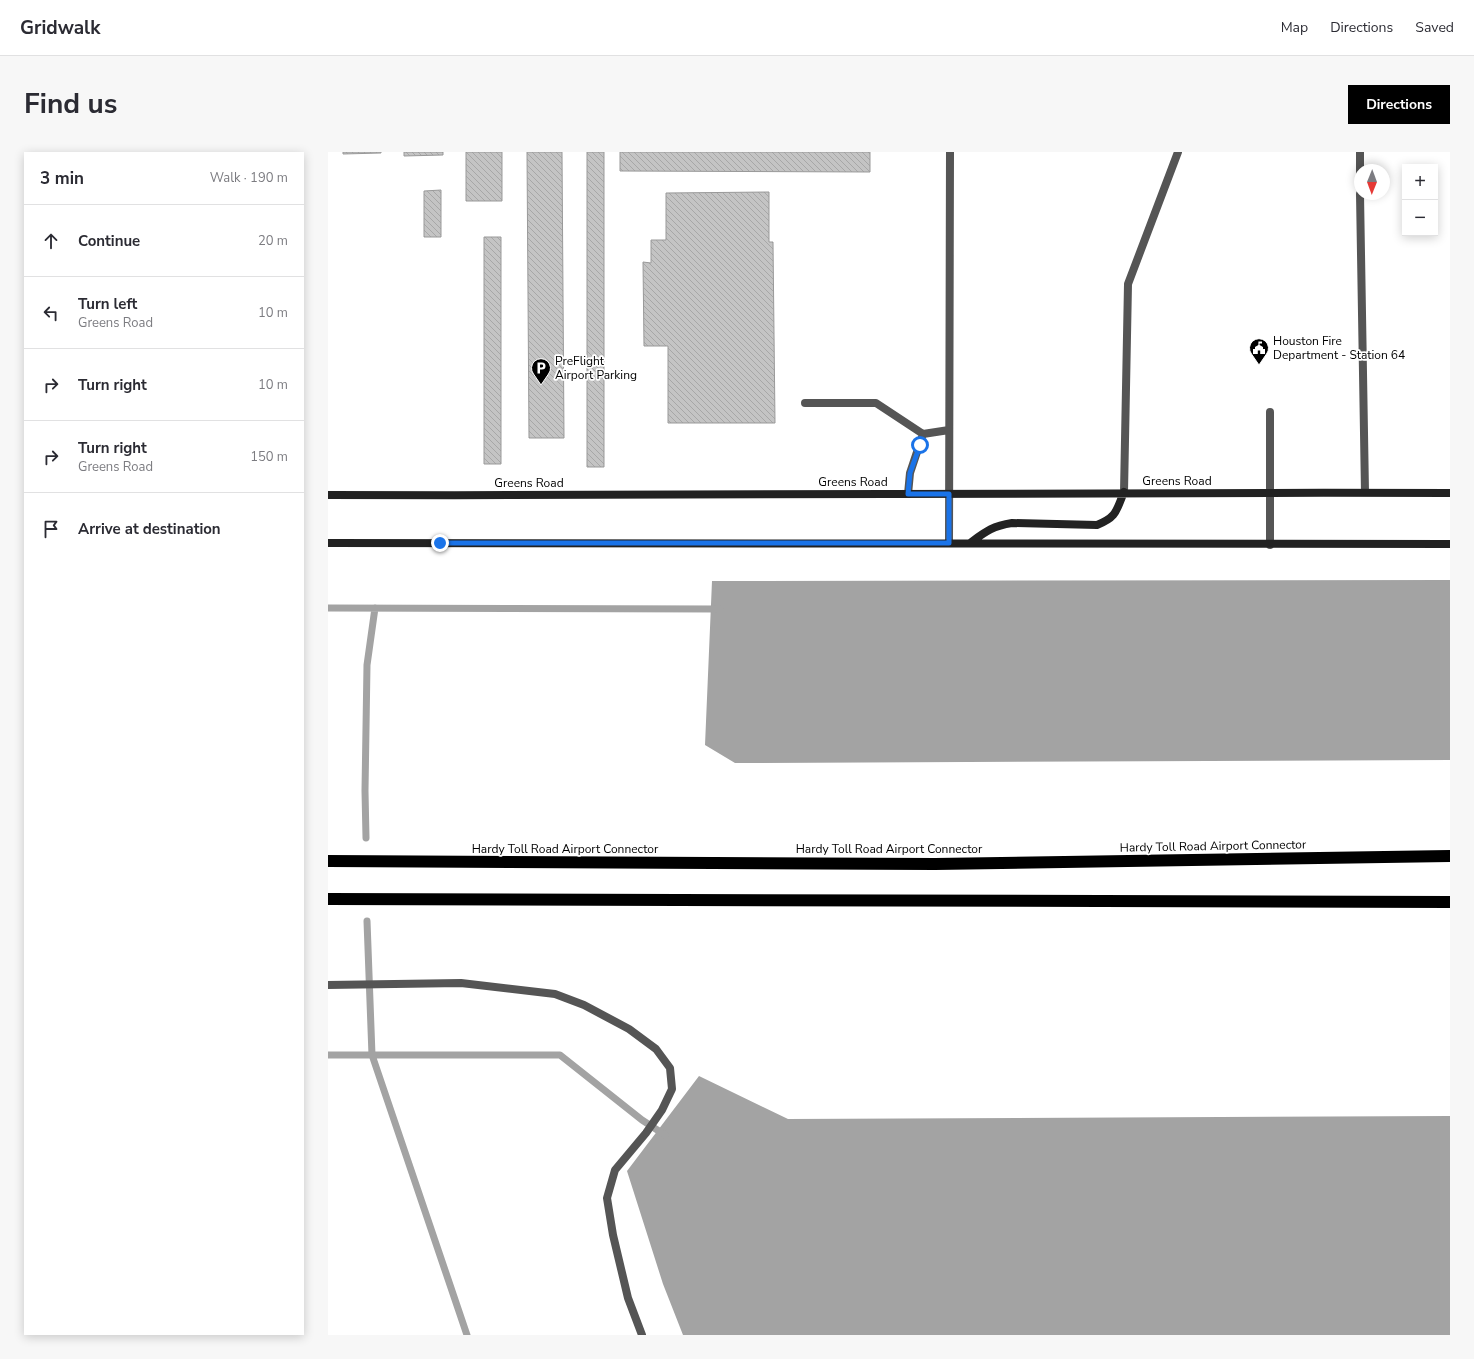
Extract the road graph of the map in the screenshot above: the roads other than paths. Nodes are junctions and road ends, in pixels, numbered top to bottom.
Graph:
1 (950, 152) edge
2 (1178, 152) edge
3 (1360, 152) edge
4 (1360, 164) edge
5 (1360, 200) edge
6 (805, 403) dead end
7 (1270, 412) dead end
8 (949, 430) junction
9 (923, 434) junction
10 (1124, 492) junction
11 (1365, 492) junction
12 (1271, 493) junction
13 (1450, 493) edge
14 (908, 494) junction
15 (949, 494) junction
16 (328, 495) edge
17 (328, 543) edge
18 (949, 543) junction
19 (970, 543) junction
20 (1270, 544) junction
21 (1450, 544) edge
22 (1450, 856) edge
23 (328, 862) edge
24 (328, 899) edge
25 (1450, 902) edge
26 (328, 985) edge
27 (642, 1335) edge

1 - 8 lane
2 - 10 lane
3 - 4 lane
5 - 11 lane
6 - 9 lane
7 - 12 lane
8 - 9 lane
8 - 15 lane
9 - 14 lane
10 - 12 main road, Greens Road
10 - 15 main road, Greens Road
10 - 19 main road
11 - 12 main road, Greens Road
11 - 13 main road, Greens Road
12 - 20 lane
14 - 15 main road, Greens Road
14 - 16 main road, Greens Road
15 - 18 lane
17 - 18 main road
18 - 19 main road
19 - 20 main road
20 - 21 main road
22 - 23 highway, Hardy Toll Road Airport Connector
24 - 25 highway
26 - 27 lane

